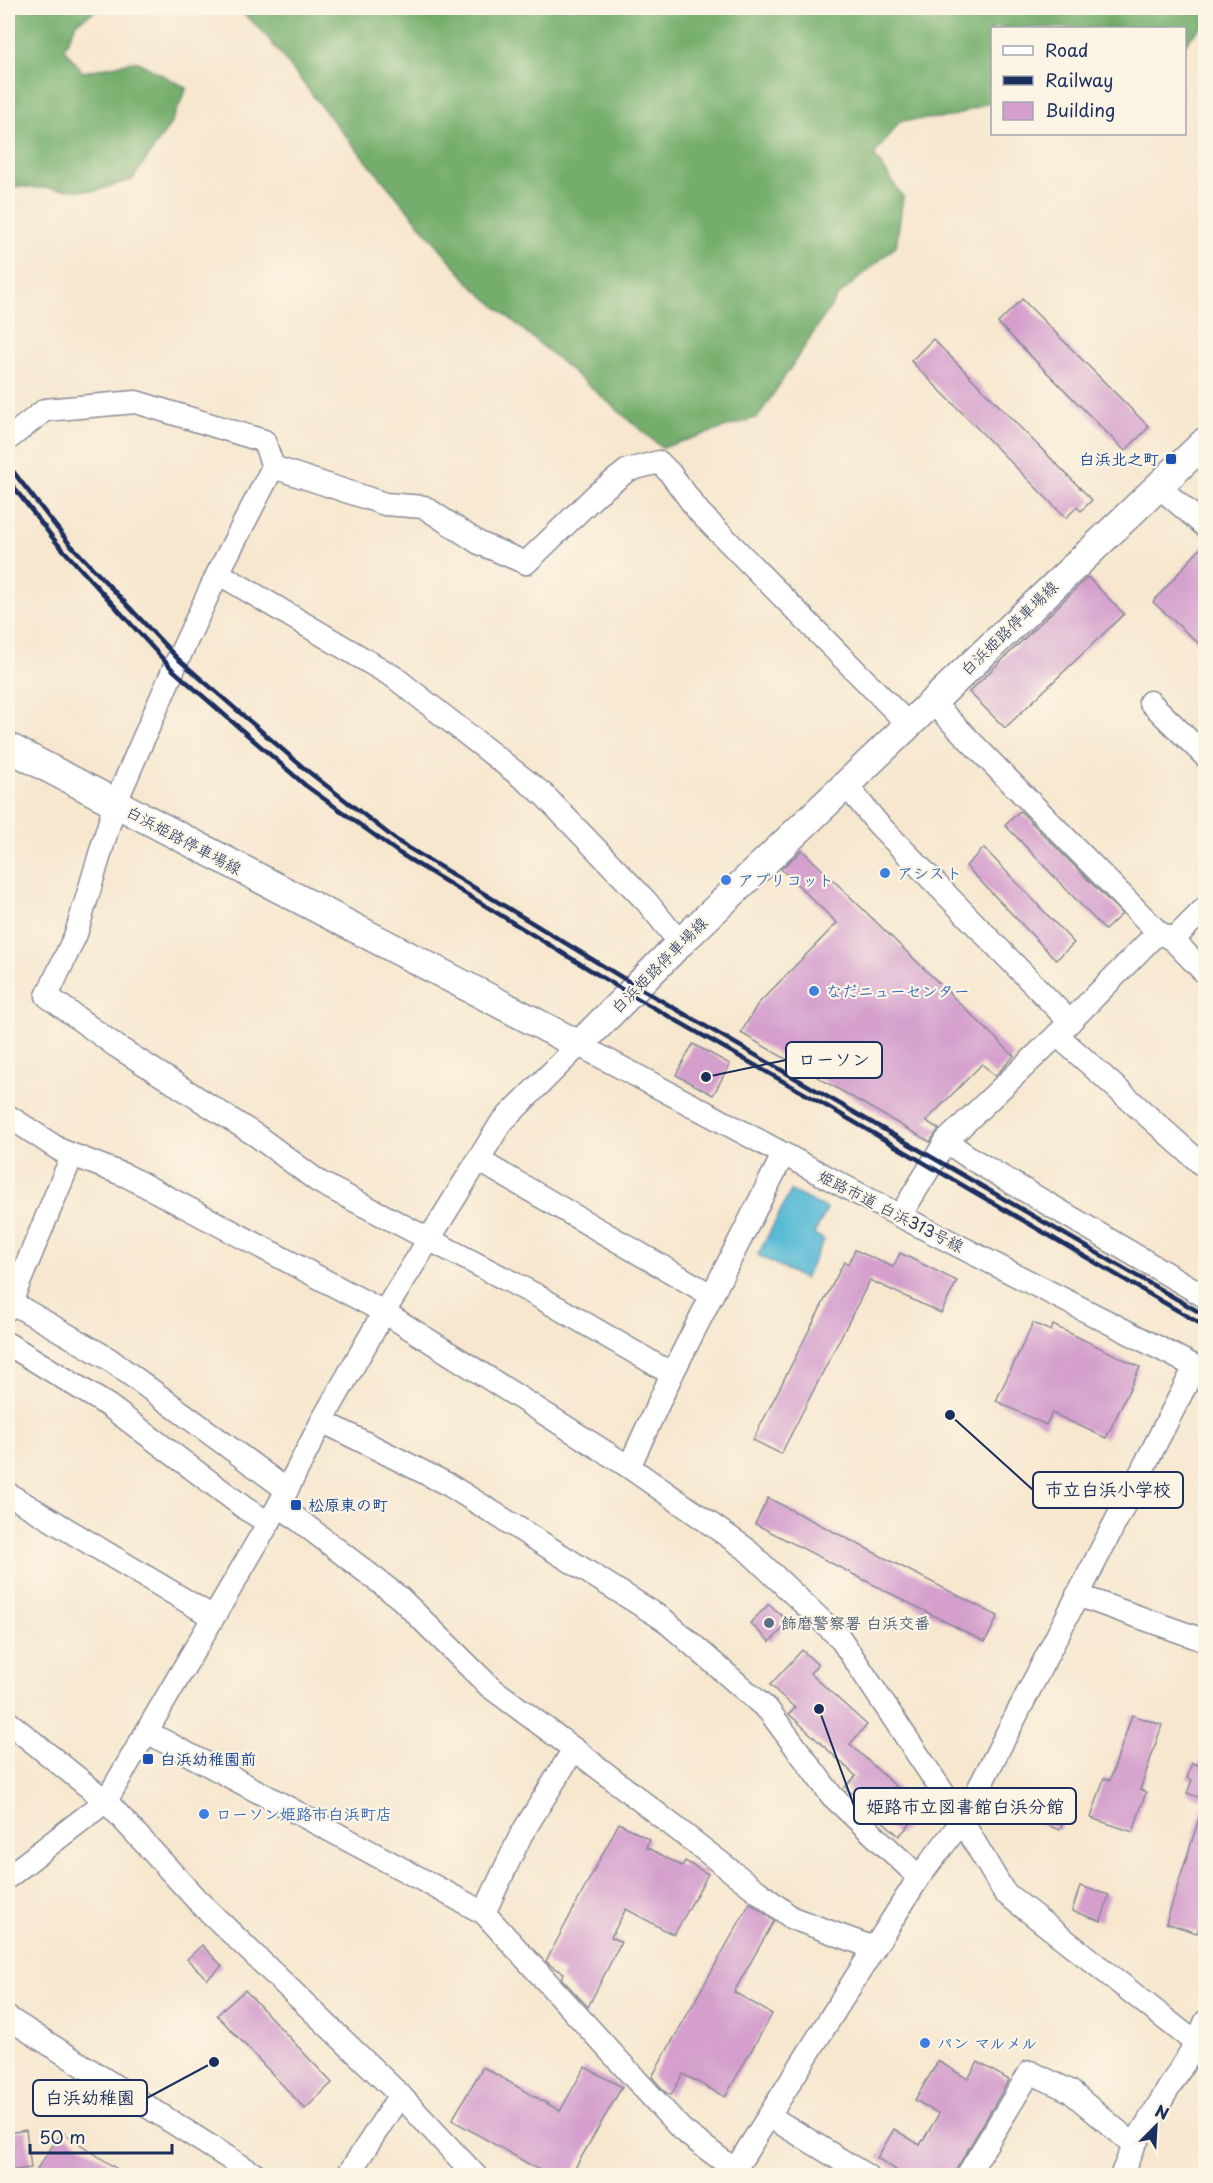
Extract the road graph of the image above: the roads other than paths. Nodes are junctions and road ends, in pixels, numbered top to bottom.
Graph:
1 (8, 439) edge
2 (1206, 441) edge
3 (273, 468) junction
4 (1158, 486) junction
5 (1206, 527) edge
6 (218, 573) junction
7 (932, 702) junction
8 (1150, 702) dead end
9 (908, 724) junction
10 (8, 747) edge
11 (1206, 757) edge
12 (846, 785) junction
13 (115, 804) junction
14 (1206, 907) edge
15 (1165, 936) junction
16 (680, 943) junction
17 (1206, 974) edge
18 (1064, 1028) junction
19 (579, 1045) junction
20 (8, 1116) edge
21 (946, 1141) junction
22 (783, 1155) junction
23 (72, 1156) junction
24 (478, 1160) junction
25 (1206, 1168) edge
26 (900, 1216) junction
27 (428, 1240) junction
28 (711, 1295) junction
29 (1206, 1297) edge
30 (9, 1302) edge
31 (384, 1312) junction
32 (8, 1344) edge
33 (1200, 1370) edge
34 (672, 1374) junction
35 (322, 1420) junction
36 (630, 1467) junction
37 (8, 1494) edge
38 (278, 1506) junction
39 (1077, 1595) junction
40 (213, 1617) junction
41 (1206, 1641) edge
42 (8, 1722) edge
43 (147, 1732) junction
44 (574, 1749) junction
45 (106, 1801) junction
46 (962, 1821) junction
47 (8, 1877) edge
48 (919, 1877) junction
49 (484, 1912) junction
50 (874, 1948) junction
51 (8, 2018) edge
52 (1206, 2021) edge
53 (1201, 2048) edge
54 (400, 2095) junction
55 (769, 2116) junction
56 (1134, 2145) junction
57 (733, 2173) edge
58 (1125, 2174) edge
59 (257, 2175) edge
60 (347, 2175) edge
61 (476, 2175) edge
62 (867, 2175) edge
63 (967, 2175) edge

1 - 3 street
2 - 4 main road, 白浜姫路停車場線
3 - 6 street
3 - 9 street
4 - 5 street
4 - 7 main road, 白浜姫路停車場線
6 - 13 street
6 - 16 street
7 - 9 main road, 白浜姫路停車場線
7 - 15 street
8 - 11 street
9 - 12 main road, 白浜姫路停車場線
10 - 13 main road, 白浜姫路停車場線
12 - 16 main road, 白浜姫路停車場線
12 - 18 street
13 - 19 main road, 白浜姫路停車場線
13 - 27 street
14 - 15 street
15 - 17 street
15 - 18 street
16 - 19 main road, 白浜姫路停車場線
18 - 21 street
18 - 25 street
19 - 22 street, 姫路市道 白浜313号線
19 - 24 street
20 - 23 street
21 - 26 street
21 - 29 street
22 - 26 street, 姫路市道 白浜313号線
22 - 28 street
23 - 30 street
23 - 31 street
24 - 27 street
24 - 28 street
26 - 33 street, 姫路市道 白浜313号線
27 - 31 street
27 - 34 street
28 - 34 street
30 - 38 street
31 - 35 street
31 - 36 street
32 - 38 street
33 - 39 street
34 - 36 street
35 - 38 street
35 - 48 street
36 - 46 street
37 - 40 street
38 - 40 street
38 - 44 street
39 - 41 street
39 - 46 street
40 - 43 street
42 - 45 street
43 - 45 street
43 - 49 street
44 - 49 street
44 - 50 street
45 - 47 street
45 - 54 street
46 - 48 street
46 - 53 street
48 - 50 street
49 - 57 street
50 - 55 street
51 - 59 street
52 - 53 street
53 - 56 street
54 - 60 street
54 - 61 street
55 - 57 street
55 - 62 street
56 - 58 street
56 - 63 street

